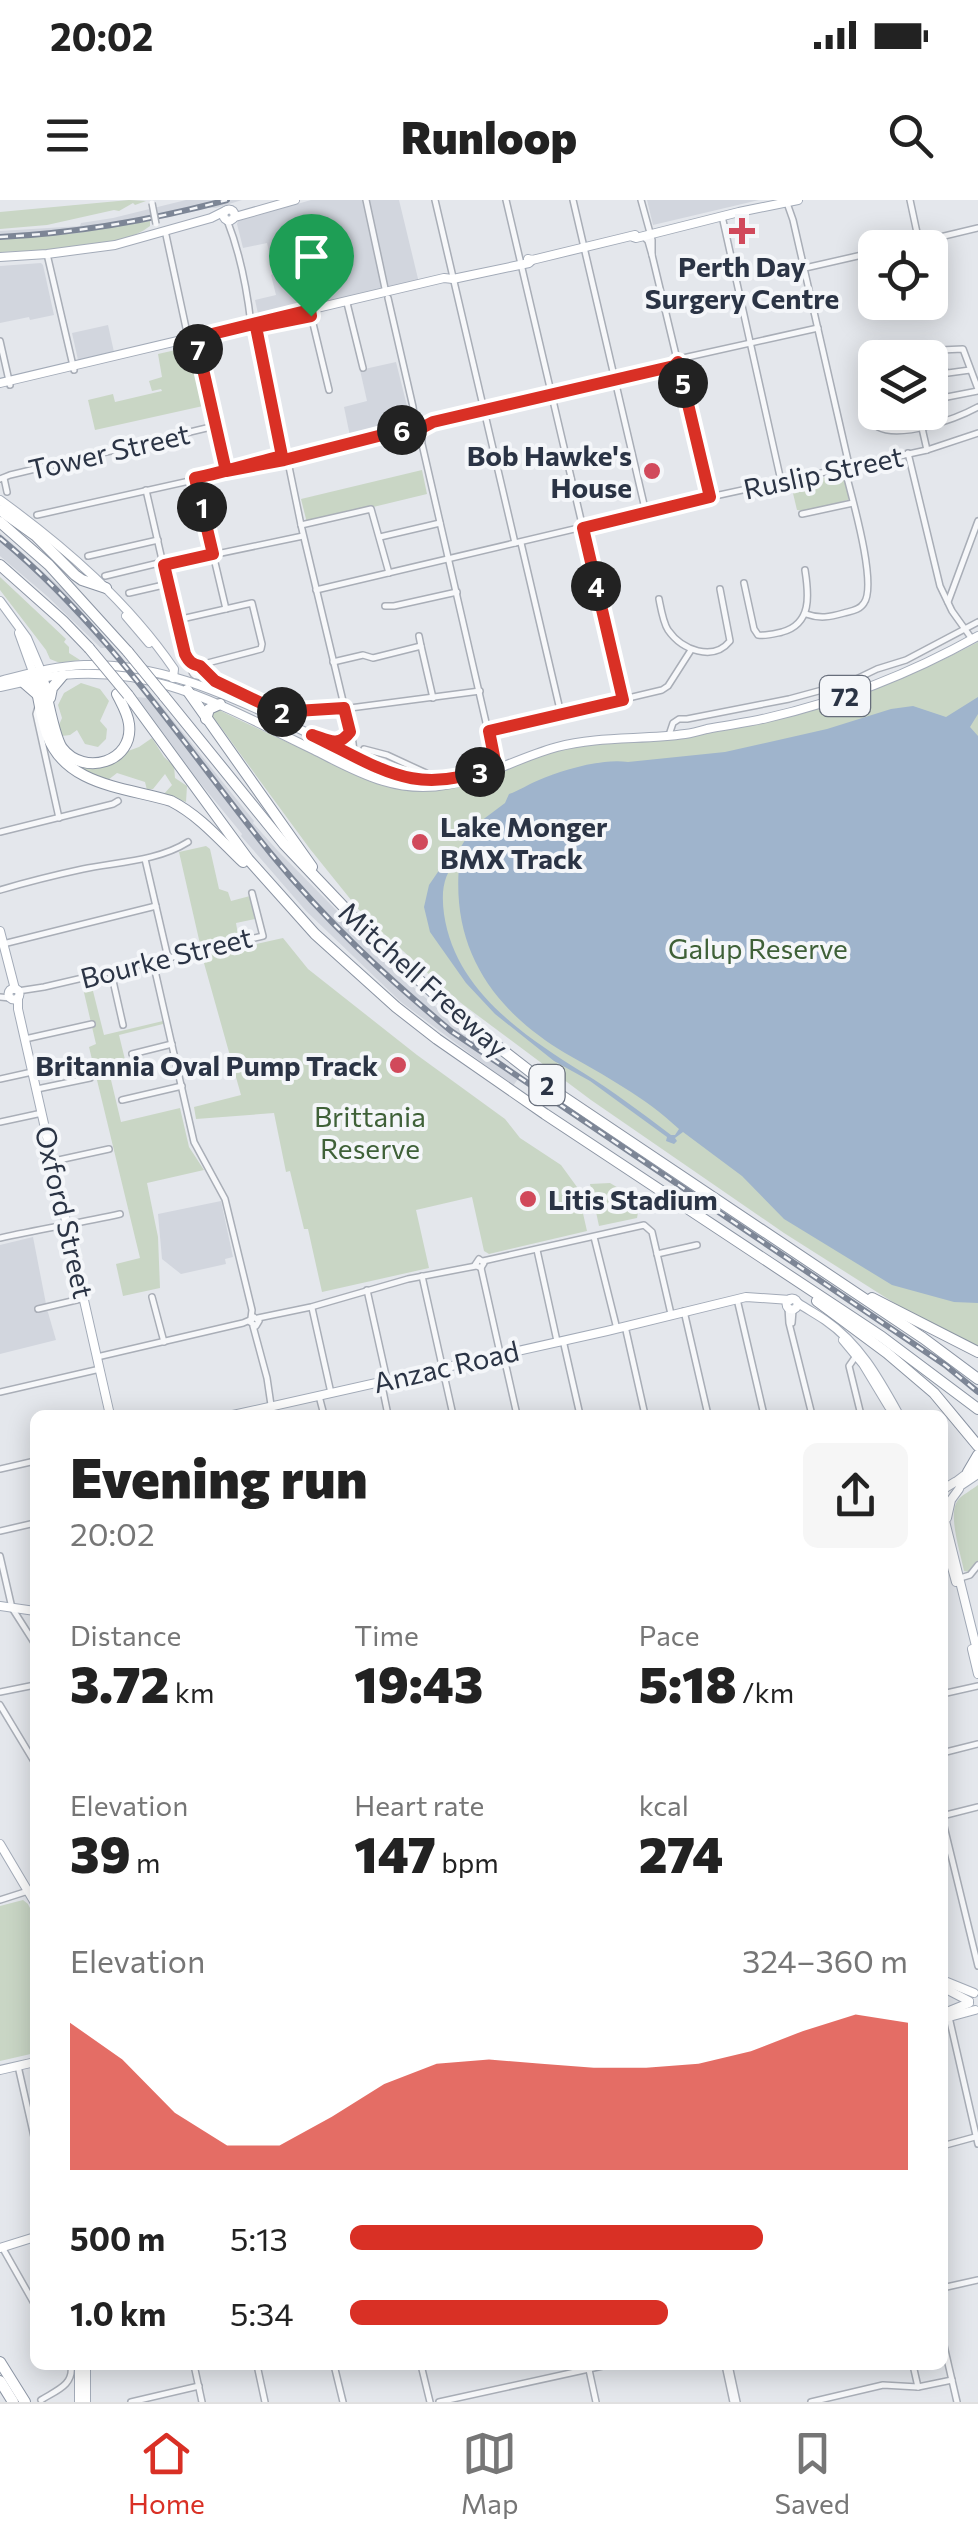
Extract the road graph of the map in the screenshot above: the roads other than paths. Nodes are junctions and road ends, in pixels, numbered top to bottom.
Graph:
1 (280, 200) edge
2 (295, 200) edge
3 (366, 200) edge
4 (435, 200) edge
5 (506, 200) edge
6 (573, 200) edge
7 (640, 200) edge
8 (910, 200) edge
9 (152, 201) edge
10 (789, 201) edge
11 (230, 216) junction
12 (722, 216) junction
13 (978, 228) edge
14 (917, 230) edge
15 (160, 231) junction
16 (644, 235) junction
17 (948, 235) edge
18 (584, 248) junction
19 (48, 256) junction
20 (858, 256) edge
21 (0, 258) edge
22 (523, 262) junction
23 (804, 268) junction
24 (454, 279) junction
25 (387, 295) junction
26 (348, 304) junction
27 (310, 313) junction
28 (255, 325) junction
29 (818, 328) junction
30 (192, 340) junction
31 (0, 341) edge
32 (751, 343) junction
33 (948, 349) edge
34 (678, 362) junction
35 (74, 368) junction
36 (363, 368) dead end
37 (970, 370) junction
38 (948, 373) edge
39 (615, 380) junction
40 (5, 384) edge
41 (329, 390) dead end
42 (978, 390) edge
43 (551, 394) junction
44 (948, 397) edge
45 (978, 407) edge
46 (484, 410) junction
47 (948, 419) edge
48 (215, 426) junction
49 (418, 426) junction
50 (923, 430) edge
51 (978, 433) edge
52 (927, 450) junction
53 (908, 454) junction
54 (285, 457) junction
55 (846, 466) junction
56 (226, 471) junction
57 (195, 478) junction
58 (2, 479) edge
59 (782, 481) junction
60 (146, 490) junction
61 (4, 496) edge
62 (710, 497) junction
63 (853, 503) junction
64 (0, 510) edge
65 (646, 513) junction
66 (802, 514) dead end
67 (36, 516) dead end
68 (978, 520) edge
69 (0, 523) edge
70 (440, 523) junction
71 (301, 526) junction
72 (583, 528) junction
73 (304, 536) junction
74 (380, 537) junction
75 (158, 540) junction
76 (518, 543) junction
77 (58, 546) junction
78 (213, 554) junction
79 (88, 556) dead end
80 (449, 559) junction
81 (164, 564) junction
82 (0, 565) edge
83 (805, 570) dead end
84 (77, 573) junction
85 (389, 573) junction
86 (102, 583) junction
87 (744, 583) dead end
88 (168, 584) junction
89 (720, 589) dead end
90 (316, 590) junction
91 (457, 592) junction
92 (129, 593) dead end
93 (659, 599) dead end
94 (0, 601) edge
95 (948, 602) junction
96 (386, 606) dead end
97 (226, 609) junction
98 (806, 614) junction
99 (176, 620) junction
100 (978, 622) edge
101 (964, 630) junction
102 (419, 636) dead end
103 (972, 639) edge
104 (421, 646) junction
105 (691, 650) junction
106 (30, 652) junction
107 (157, 653) junction
108 (333, 662) junction
109 (144, 669) junction
110 (197, 670) junction
111 (59, 671) junction
112 (33, 676) junction
113 (176, 682) junction
114 (0, 684) edge
115 (480, 691) junction
116 (123, 695) junction
117 (433, 698) junction
118 (623, 700) junction
119 (41, 703) junction
120 (220, 704) junction
121 (344, 708) junction
122 (561, 714) junction
123 (206, 719) junction
124 (489, 731) junction
125 (350, 734) junction
126 (669, 734) junction
127 (312, 735) junction
128 (364, 749) dead end
129 (494, 749) junction
130 (352, 754) junction
131 (384, 754) junction
132 (335, 760) junction
133 (507, 762) junction
134 (496, 766) junction
135 (378, 767) junction
136 (359, 771) junction
137 (426, 774) dead end
138 (118, 801) dead end
139 (59, 818) junction
140 (0, 832) edge
141 (188, 842) dead end
142 (144, 858) junction
143 (326, 889) junction
144 (0, 890) edge
145 (252, 893) dead end
146 (280, 896) junction
147 (156, 906) junction
148 (0, 931) edge
149 (3, 944) junction
150 (168, 958) junction
151 (153, 962) junction
152 (111, 972) junction
153 (11, 995) edge
154 (92, 1024) dead end
155 (123, 1025) dead end
156 (25, 1039) junction
157 (172, 1044) junction
158 (132, 1054) dead end
159 (32, 1072) junction
160 (90, 1078) dead end
161 (0, 1080) edge
162 (182, 1086) junction
163 (36, 1089) junction
164 (122, 1100) dead end
165 (42, 1113) junction
166 (0, 1122) edge
167 (109, 1149) dead end
168 (52, 1162) junction
169 (120, 1214) dead end
170 (68, 1224) junction
171 (724, 1232) junction
172 (0, 1237) edge
173 (594, 1237) junction
174 (696, 1245) dead end
175 (538, 1250) junction
176 (658, 1254) junction
177 (480, 1265) junction
178 (422, 1276) junction
179 (844, 1285) junction
180 (367, 1290) junction
181 (85, 1298) junction
182 (152, 1298) dead end
183 (737, 1299) junction
184 (792, 1306) junction
185 (312, 1307) junction
186 (38, 1309) dead end
187 (684, 1311) junction
188 (671, 1314) junction
189 (256, 1321) junction
190 (620, 1325) junction
191 (560, 1340) junction
192 (164, 1342) junction
193 (978, 1352) edge
194 (858, 1353) junction
195 (502, 1354) junction
196 (97, 1357) junction
197 (443, 1368) junction
198 (100, 1369) junction
199 (978, 1379) edge
200 (384, 1380) junction
201 (0, 1392) edge
202 (330, 1393) junction
203 (319, 1396) junction
204 (274, 1406) junction
205 (978, 1409) edge
206 (109, 1410) edge
207 (263, 1410) edge
208 (323, 1410) edge
209 (387, 1410) edge
210 (452, 1410) edge
211 (516, 1410) edge
212 (579, 1410) edge
213 (644, 1410) edge
214 (707, 1410) edge
215 (763, 1410) edge
216 (811, 1410) edge
217 (859, 1410) edge
218 (894, 1410) edge
219 (978, 1446) edge
220 (978, 1456) edge
221 (30, 1463) edge
222 (0, 1469) edge
223 (958, 1483) edge
224 (948, 1506) edge
225 (30, 1524) edge
226 (0, 1531) edge
227 (948, 1542) edge
228 (0, 1556) edge
229 (978, 1565) edge
230 (957, 1579) junction
231 (0, 1606) edge
232 (12, 1608) junction
233 (30, 1610) edge
234 (972, 1623) edge
235 (30, 1636) edge
236 (978, 1654) edge
237 (978, 1674) edge
238 (30, 1686) edge
239 (978, 1686) edge
240 (0, 1692) edge
241 (948, 1693) edge
242 (0, 1705) edge
243 (978, 1744) edge
244 (948, 1752) edge
245 (30, 1755) edge
246 (978, 1808) edge
247 (948, 1816) edge
248 (948, 1842) edge
249 (0, 1844) edge
250 (28, 1891) junction
251 (30, 1894) edge
252 (0, 1900) edge
253 (978, 1966) edge
254 (948, 1987) edge
255 (974, 2002) edge
256 (948, 2015) edge
257 (948, 2028) edge
258 (30, 2063) edge
259 (18, 2066) junction
260 (0, 2070) edge
261 (30, 2118) edge
262 (977, 2139) edge
263 (948, 2145) edge
264 (30, 2238) edge
265 (0, 2247) edge
266 (978, 2280) edge
267 (948, 2287) edge
268 (30, 2293) edge
269 (0, 2362) edge
270 (948, 2363) edge
271 (72, 2370) edge
272 (83, 2370) edge
273 (195, 2370) edge
274 (258, 2370) edge
275 (335, 2370) edge
276 (422, 2370) edge
277 (576, 2370) edge
278 (590, 2370) edge
279 (728, 2370) edge
280 (914, 2370) edge
281 (952, 2380) junction
282 (0, 2382) edge
283 (198, 2386) junction
284 (918, 2387) junction
285 (41, 2400) edge
286 (21, 2401) edge
287 (82, 2402) edge
288 (131, 2402) edge
289 (202, 2402) edge
290 (265, 2402) edge
291 (343, 2402) edge
292 (430, 2402) edge
293 (438, 2402) edge
294 (596, 2402) edge
295 (735, 2402) edge
296 (810, 2402) edge
297 (957, 2402) edge

1 - 11 main road
2 - 11 main road
3 - 25 street
4 - 24 street
5 - 22 street
6 - 18 street
7 - 16 street
8 - 14 street
9 - 15 street, bridge
10 - 12 main road
10 - 23 street
11 - 15 main road
11 - 28 street
12 - 16 main road
12 - 32 street
13 - 17 street
15 - 19 main road
15 - 30 street
16 - 18 main road
16 - 34 street
18 - 22 main road
18 - 39 street
19 - 21 main road
19 - 35 street
20 - 23 street
22 - 24 main road
22 - 43 street
23 - 29 street
24 - 25 main road
24 - 46 street
25 - 26 main road
25 - 26 main road
25 - 49 street
26 - 27 main road
26 - 36 street
27 - 28 main road
27 - 41 street
28 - 30 main road
28 - 54 street
29 - 32 street
29 - 55 street
30 - 35 main road
30 - 48 street
31 - 40 street
32 - 34 street
32 - 59 street
33 - 37 street
34 - 39 street
34 - 62 street
35 - 40 main road
37 - 38 street
37 - 42 street
39 - 43 street
39 - 65 street
42 - 44 street
43 - 46 street
43 - 72 street
45 - 47 street
46 - 49 street
46 - 76 street
48 - 56 street
48 - 58 street, Tower Street
49 - 54 street
49 - 70 street
50 - 52 street
51 - 52 street, Ruslip Street
52 - 53 street, Ruslip Street
53 - 55 street, Ruslip Street
53 - 95 street
54 - 56 street
54 - 71 street
55 - 59 street, Ruslip Street
55 - 63 street
56 - 57 street
57 - 60 street
57 - 78 street
58 - 61 street, Tower Street
59 - 62 street, Ruslip Street
60 - 67 street
60 - 75 street
61 - 77 main road
62 - 65 street, Ruslip Street
63 - 66 street
63 - 98 street
64 - 84 highway
65 - 72 street, Ruslip Street
68 - 95 street
69 - 113 highway, Mitchell Freeway / 2, bridge
70 - 74 street
70 - 80 street
71 - 73 street
71 - 74 street
72 - 76 street, Ruslip Street
72 - 118 street
73 - 78 street
73 - 90 street
74 - 85 street
75 - 79 street
75 - 81 street
76 - 80 street, Ruslip Street
76 - 122 street
77 - 84 main road
77 - 86 main road
78 - 81 street
78 - 97 street
80 - 85 street, Ruslip Street
80 - 91 street
81 - 86 street
81 - 88 street
82 - 116 highway, Mitchell Freeway / 2, bridge
83 - 98 street
84 - 86 highway
85 - 90 street, Ruslip Street
86 - 107 main road
86 - 113 main road
87 - 98 street
88 - 92 street
88 - 99 street
89 - 105 street
90 - 108 street
91 - 96 street
91 - 115 street
93 - 105 street
94 - 106 main road
95 - 101 street
97 - 99 street
97 - 110 street
99 - 110 street
100 - 101 street
101 - 103 street
101 - 126 street
102 - 104 street
103 - 126 main road, 72
104 - 108 street
104 - 117 street
105 - 118 street
106 - 111 main road
106 - 112 main road
107 - 109 main road
107 - 113 main road
108 - 121 street
109 - 111 main road, 72
109 - 113 main road, 72
110 - 121 street
111 - 112 main road, 72
111 - 113 main road, 72
111 - 119 highway
112 - 114 main road, 72
112 - 119 highway
112 - 119 highway
113 - 120 main road, 72
113 - 123 highway
113 - 127 main road, 72
113 - 143 highway, Mitchell Freeway / 2
115 - 117 street
115 - 124 street
116 - 119 highway
116 - 146 highway, Mitchell Freeway / 2
117 - 121 street
118 - 122 street
119 - 139 street
119 - 146 highway
120 - 123 highway
120 - 132 main road, 72
121 - 125 street
122 - 124 street
123 - 143 highway
124 - 129 street
125 - 127 main road
125 - 130 street
126 - 133 main road, 72
126 - 136 main road, 72
127 - 130 main road, 72
128 - 131 street
129 - 133 street
129 - 134 street
130 - 132 street
130 - 135 main road, 72
130 - 136 street
131 - 135 street
131 - 137 street
132 - 136 main road, 72
133 - 134 main road, 72
134 - 135 main road, 72
138 - 139 street
139 - 140 street
141 - 142 street
142 - 144 street
142 - 147 street
143 - 179 highway, Mitchell Freeway / 2
145 - 150 street, Bourke Street
146 - 171 highway, Mitchell Freeway / 2
147 - 149 street
147 - 150 street
148 - 149 main road
149 - 153 main road
150 - 151 street, Bourke Street
151 - 152 street, Bourke Street
151 - 157 street
152 - 153 street, Bourke Street
152 - 155 street
153 - 156 main road, Oxford Street
154 - 156 street
156 - 159 main road, Oxford Street
157 - 158 street
157 - 162 street
159 - 161 street
159 - 163 main road, Oxford Street
160 - 163 street
162 - 164 street
162 - 189 street
163 - 165 main road, Oxford Street
165 - 166 street
165 - 168 main road, Oxford Street
167 - 168 street
168 - 170 main road, Oxford Street
169 - 170 street
170 - 172 street
170 - 181 main road, Oxford Street
171 - 205 highway, Mitchell Freeway / 2
171 - 219 highway
173 - 175 street
173 - 176 street
173 - 190 street
174 - 176 street
175 - 177 street
175 - 191 street
176 - 188 street
177 - 178 street
177 - 195 street
178 - 180 street
178 - 197 street
179 - 193 highway
179 - 199 highway, Mitchell Freeway / 2
180 - 185 street
180 - 200 street
181 - 186 street
181 - 196 main road, Oxford Street
182 - 192 street
183 - 184 main road, Anzac Road
183 - 187 main road, Anzac Road
183 - 215 street
184 - 194 main road, Anzac Road
184 - 216 street
185 - 189 street
185 - 202 street
187 - 188 main road, Anzac Road
187 - 214 street
188 - 190 main road, Anzac Road
189 - 192 street
189 - 204 street
190 - 191 main road, Anzac Road
190 - 213 street
191 - 195 main road, Anzac Road
191 - 212 street
192 - 196 street
194 - 217 street
194 - 218 main road, Anzac Road
195 - 197 main road, Anzac Road
195 - 211 street
196 - 198 main road, Oxford Street
197 - 200 main road, Anzac Road
197 - 210 street
198 - 201 street
198 - 206 main road, Oxford Street
200 - 202 main road, Anzac Road
200 - 209 street
202 - 203 main road, Anzac Road
203 - 204 main road, Anzac Road
203 - 208 street
204 - 207 main road, Anzac Road
220 - 223 highway
221 - 222 street
223 - 224 main road
225 - 226 street
227 - 230 main road
228 - 232 street
229 - 230 street
230 - 234 main road
231 - 232 main road
232 - 233 main road
232 - 235 street
234 - 236 main road
234 - 237 main road
238 - 240 street
239 - 241 street
242 - 245 street
243 - 244 street
246 - 247 street
248 - 253 street
249 - 250 main road
250 - 251 main road
250 - 252 street
254 - 255 main road
255 - 256 main road
257 - 262 street
258 - 259 main road
259 - 260 main road
259 - 261 street
262 - 263 street
264 - 265 main road
265 - 268 street
266 - 267 street
269 - 286 highway
270 - 281 street
271 - 285 street
272 - 287 main road
273 - 283 street
274 - 290 street
275 - 291 street
276 - 292 street
277 - 293 street
278 - 294 street
279 - 295 street
280 - 284 street
281 - 284 street
281 - 297 street
282 - 286 highway
283 - 288 street
283 - 289 street
284 - 296 street

